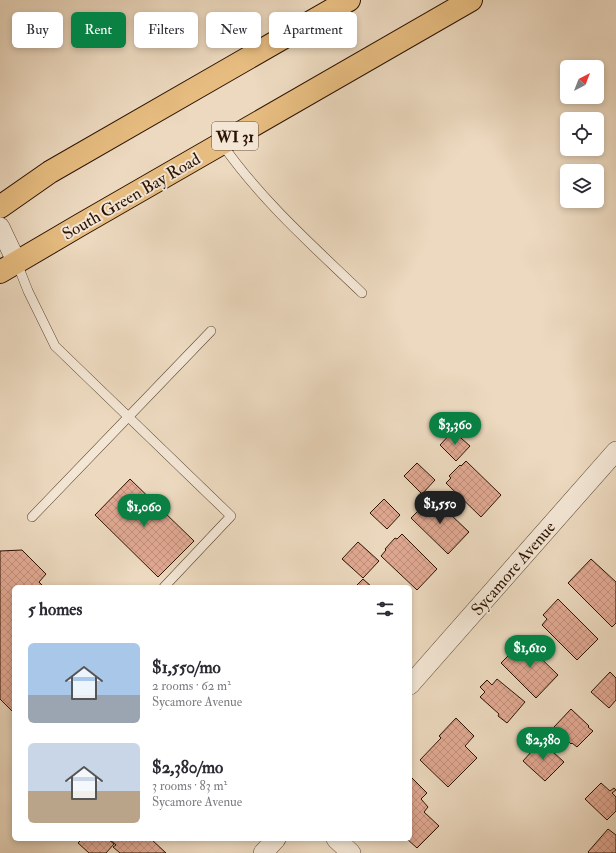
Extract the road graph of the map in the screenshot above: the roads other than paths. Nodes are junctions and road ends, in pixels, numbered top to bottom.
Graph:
1 (349, 0) edge
2 (471, 0) edge
3 (222, 144) junction
4 (0, 207) edge
5 (0, 227) edge
6 (8, 268) edge
7 (362, 293) dead end
8 (211, 331) dead end
9 (127, 416) junction
10 (616, 451) edge
11 (32, 517) dead end
12 (166, 585) edge
13 (412, 684) edge
14 (274, 841) edge
15 (338, 841) edge
16 (263, 853) edge
17 (351, 853) edge

1 - 4 main road
2 - 3 main road, South Green Bay Road / WI 31
3 - 6 main road, South Green Bay Road / WI 31
3 - 7 lane
5 - 6 street
6 - 9 lane
8 - 9 lane
9 - 11 lane
9 - 12 lane
10 - 13 street, Sycamore Avenue
14 - 16 street
15 - 17 street

